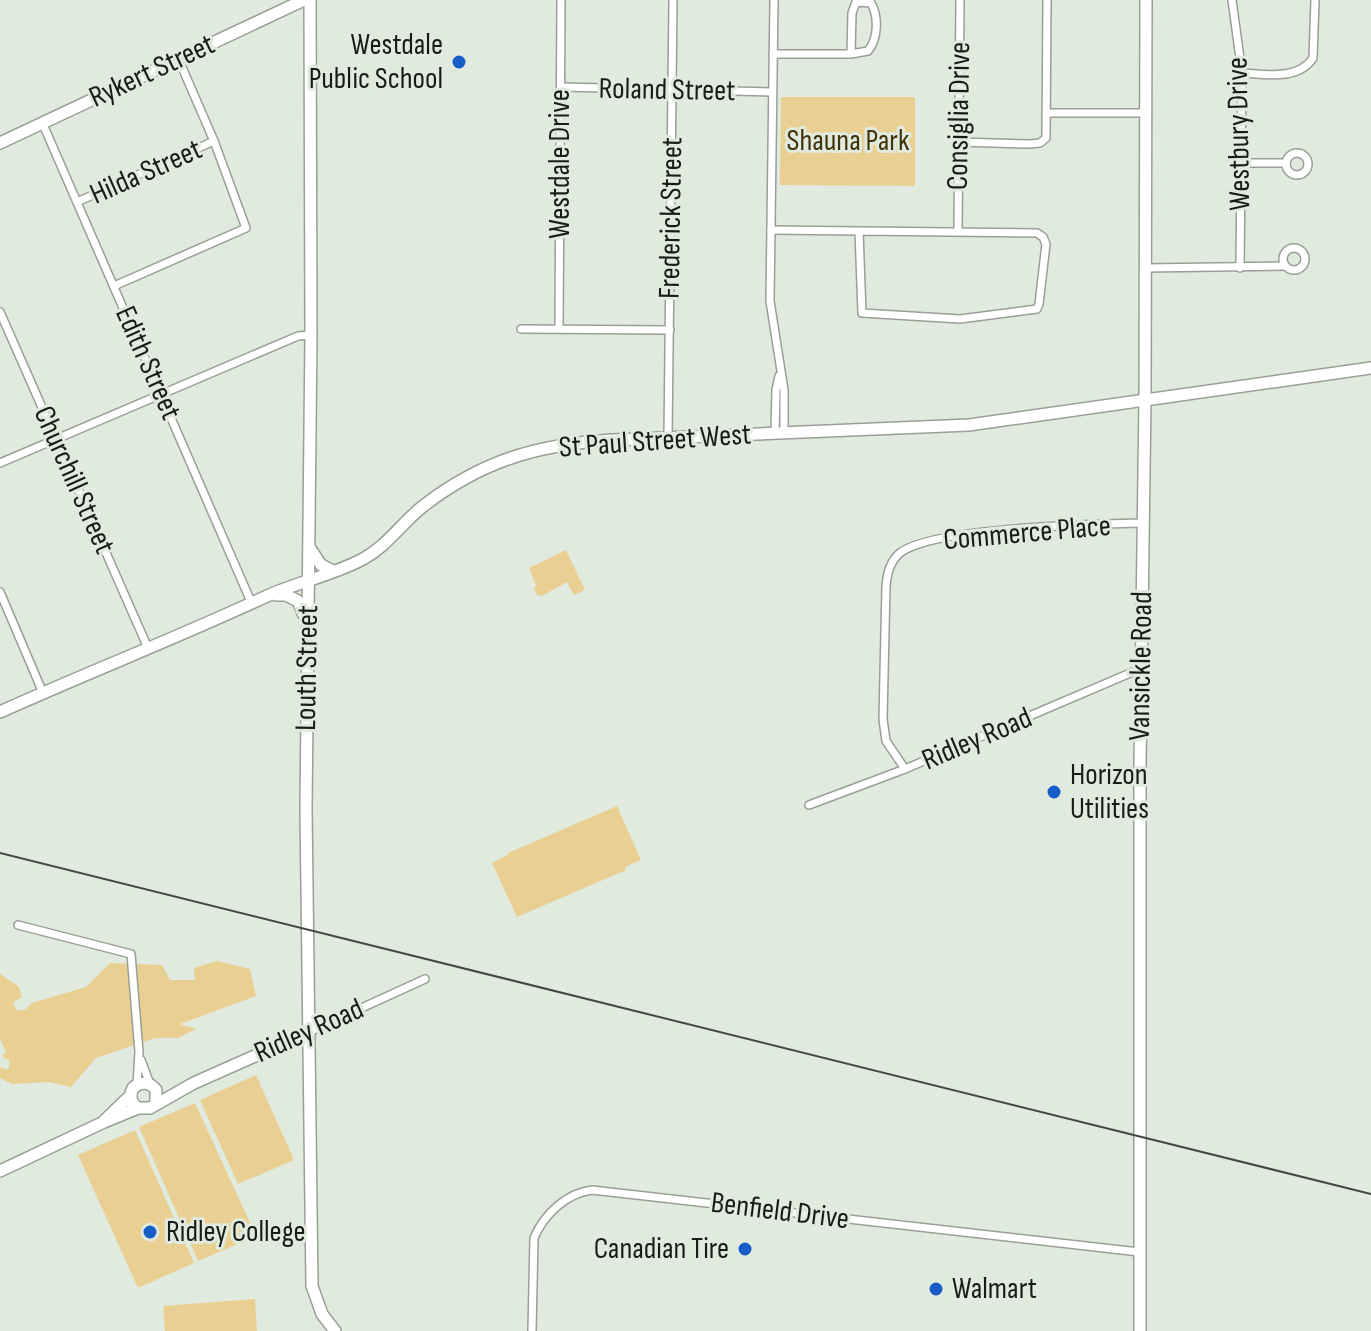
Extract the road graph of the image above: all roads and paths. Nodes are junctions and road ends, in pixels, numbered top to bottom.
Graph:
1 (307, 0) edge
2 (561, 0) edge
3 (673, 0) edge
4 (774, 0) edge
5 (960, 0) edge
6 (1047, 0) edge
7 (1146, 0) edge
8 (1232, 0) edge
9 (1315, 0) edge
10 (773, 54) junction
11 (851, 54) junction
12 (178, 58) junction
13 (1242, 73) junction
14 (561, 87) junction
15 (673, 90) junction
16 (772, 92) junction
17 (1047, 113) junction
18 (1145, 113) junction
19 (42, 122) junction
20 (214, 141) junction
21 (959, 142) junction
22 (0, 143) edge
23 (1242, 163) junction
24 (1286, 163) dead end
25 (77, 202) junction
26 (771, 230) junction
27 (859, 231) junction
28 (958, 231) junction
29 (1285, 266) dead end
30 (1145, 268) junction
31 (1240, 268) junction
32 (114, 286) junction
33 (0, 312) edge
34 (559, 328) junction
35 (521, 329) dead end
36 (670, 330) junction
37 (311, 335) junction
38 (1371, 368) edge
39 (162, 394) junction
40 (1145, 398) junction
41 (780, 434) junction
42 (668, 437) junction
43 (57, 439) junction
44 (0, 463) edge
45 (1143, 523) junction
46 (309, 547) junction
47 (333, 571) junction
48 (308, 581) junction
49 (0, 592) edge
50 (269, 595) junction
51 (252, 604) junction
52 (308, 635) junction
53 (148, 648) junction
54 (1142, 668) junction
55 (43, 693) junction
56 (0, 712) edge
57 (905, 769) junction
58 (809, 805) dead end
59 (18, 925) dead end
60 (425, 979) dead end
61 (309, 1032) junction
62 (139, 1052) junction
63 (194, 1083) junction
64 (148, 1086) junction
65 (130, 1096) junction
66 (156, 1103) junction
67 (138, 1108) junction
68 (104, 1122) junction
69 (0, 1171) edge
70 (1139, 1252) junction
71 (335, 1331) edge
72 (532, 1331) edge
73 (1140, 1331) edge

1 - 12 main road, Rykert Street
1 - 37 main road, Louth Street
2 - 14 street, Westdale Drive
3 - 15 street, Frederick Street
4 - 10 street
5 - 21 street, Consiglia Drive
6 - 17 street
7 - 18 main road, Vansickle Road
8 - 13 street, Westbury Drive
9 - 13 street
10 - 11 street
10 - 16 street
11 - 11 street
12 - 19 main road, Rykert Street
12 - 20 street
13 - 23 street, Westbury Drive
14 - 15 street, Roland Street
14 - 34 street, Westdale Drive
15 - 16 street, Roland Street
15 - 36 street, Frederick Street
16 - 26 street
17 - 18 street
17 - 21 street
18 - 30 main road, Vansickle Road
19 - 22 main road, Rykert Street
19 - 25 street, Edith Street
20 - 25 street, Hilda Street
20 - 32 street
21 - 28 street, Consiglia Drive
23 - 24 street
23 - 31 street, Westbury Drive
25 - 32 street, Edith Street
26 - 27 street
26 - 41 street
27 - 28 street
27 - 28 street
29 - 31 street
30 - 31 street
30 - 40 main road, Vansickle Road
32 - 39 street, Edith Street
33 - 43 street, Churchill Street
34 - 35 street
34 - 36 street
36 - 42 street, Frederick Street
37 - 39 street
37 - 46 main road, Louth Street
38 - 40 main road, St Paul Street West
39 - 43 street
39 - 51 street, Edith Street
40 - 41 main road, St Paul Street West
40 - 45 main road, Vansickle Road
41 - 42 main road, St Paul Street West
42 - 47 main road, St Paul Street West
43 - 44 street
43 - 53 street, Churchill Street
45 - 54 main road, Vansickle Road
45 - 57 street, Commerce Place
46 - 47 main road
46 - 48 main road, Louth Street
47 - 48 main road, St Paul Street West
48 - 50 main road, St Paul Street West
48 - 52 main road, Louth Street
49 - 55 street
50 - 51 main road, St Paul Street West
50 - 52 main road
51 - 53 main road, St Paul Street West
52 - 61 main road, Louth Street
53 - 55 main road, St Paul Street West
54 - 57 street, Ridley Road
54 - 70 main road, Vansickle Road
55 - 56 main road, St Paul Street West
57 - 58 street, Ridley Road
59 - 62 street
60 - 61 street, Ridley Road
61 - 63 main road, Ridley Road
61 - 71 main road, Louth Street
62 - 64 street
62 - 64 street
63 - 64 main road, Ridley Road
63 - 66 main road, Ridley Road
64 - 65 main road
64 - 66 main road
65 - 67 main road
65 - 68 main road
66 - 67 main road, Ridley Road
67 - 68 main road
68 - 69 main road
70 - 72 street, Benfield Drive
70 - 73 main road, Vansickle Road

